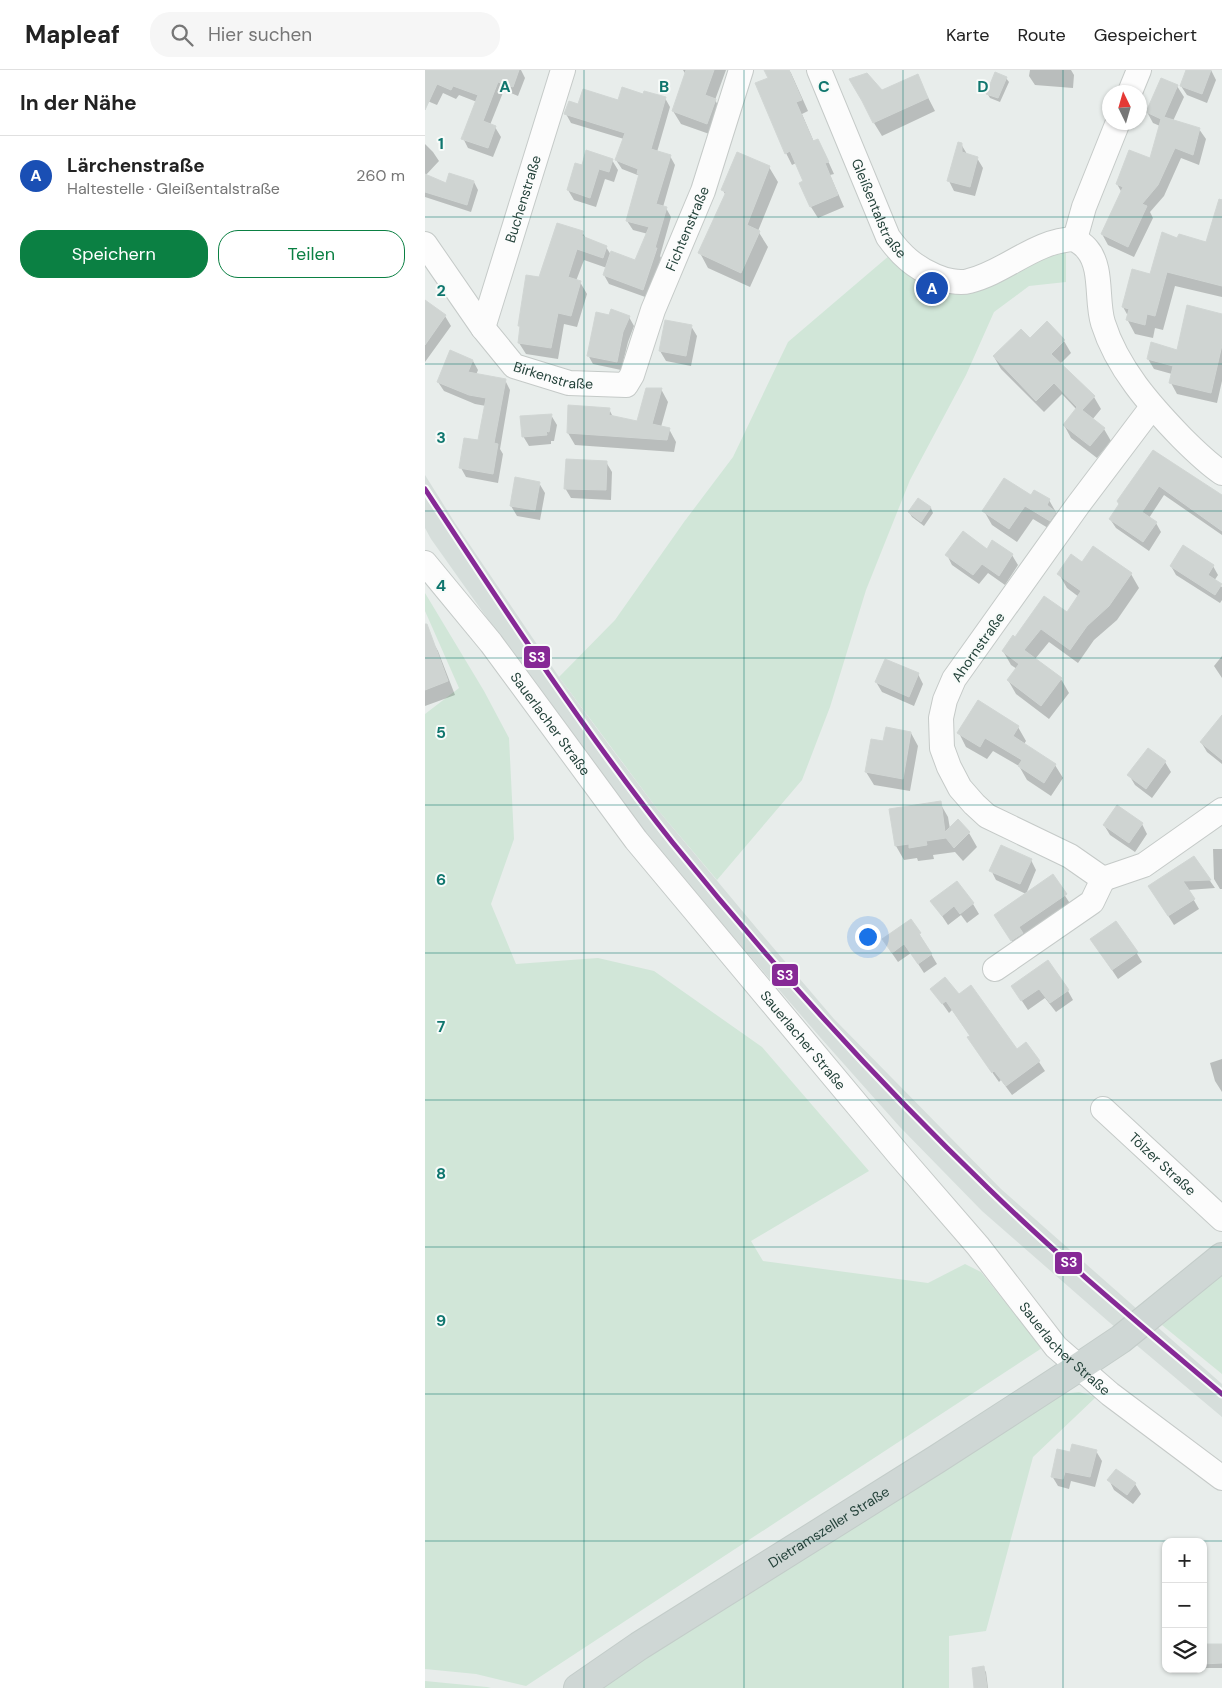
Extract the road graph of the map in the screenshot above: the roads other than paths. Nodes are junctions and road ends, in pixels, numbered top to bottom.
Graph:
1 (563, 70) edge
2 (741, 70) edge
3 (819, 70) edge
4 (1139, 70) edge
5 (1133, 85) edge
6 (1115, 130) edge
7 (1075, 239) junction
8 (425, 244) edge
9 (483, 328) junction
10 (626, 386) joint
11 (1152, 407) junction
12 (1222, 473) edge
13 (425, 563) edge
14 (1222, 810) edge
15 (1103, 879) junction
16 (995, 969) dead end
17 (1103, 1109) dead end
18 (1222, 1219) edge
19 (1222, 1257) edge
20 (1079, 1367) junction
21 (1222, 1478) edge
22 (578, 1688) edge

1 - 9 street, Buchenstraße
2 - 10 street, Fichtenstraße
3 - 7 street, Gleißentalstraße
4 - 5 street
6 - 7 street
7 - 11 street
8 - 9 street, Birkenstraße
9 - 10 street, Birkenstraße
11 - 12 street
11 - 15 street, Ahornstraße
13 - 20 street, Sauerlacher Straße
14 - 15 street
15 - 16 street
17 - 18 street, Tölzer Straße
19 - 20 main road
20 - 21 street, Sauerlacher Straße
20 - 22 main road, Dietramszeller Straße

